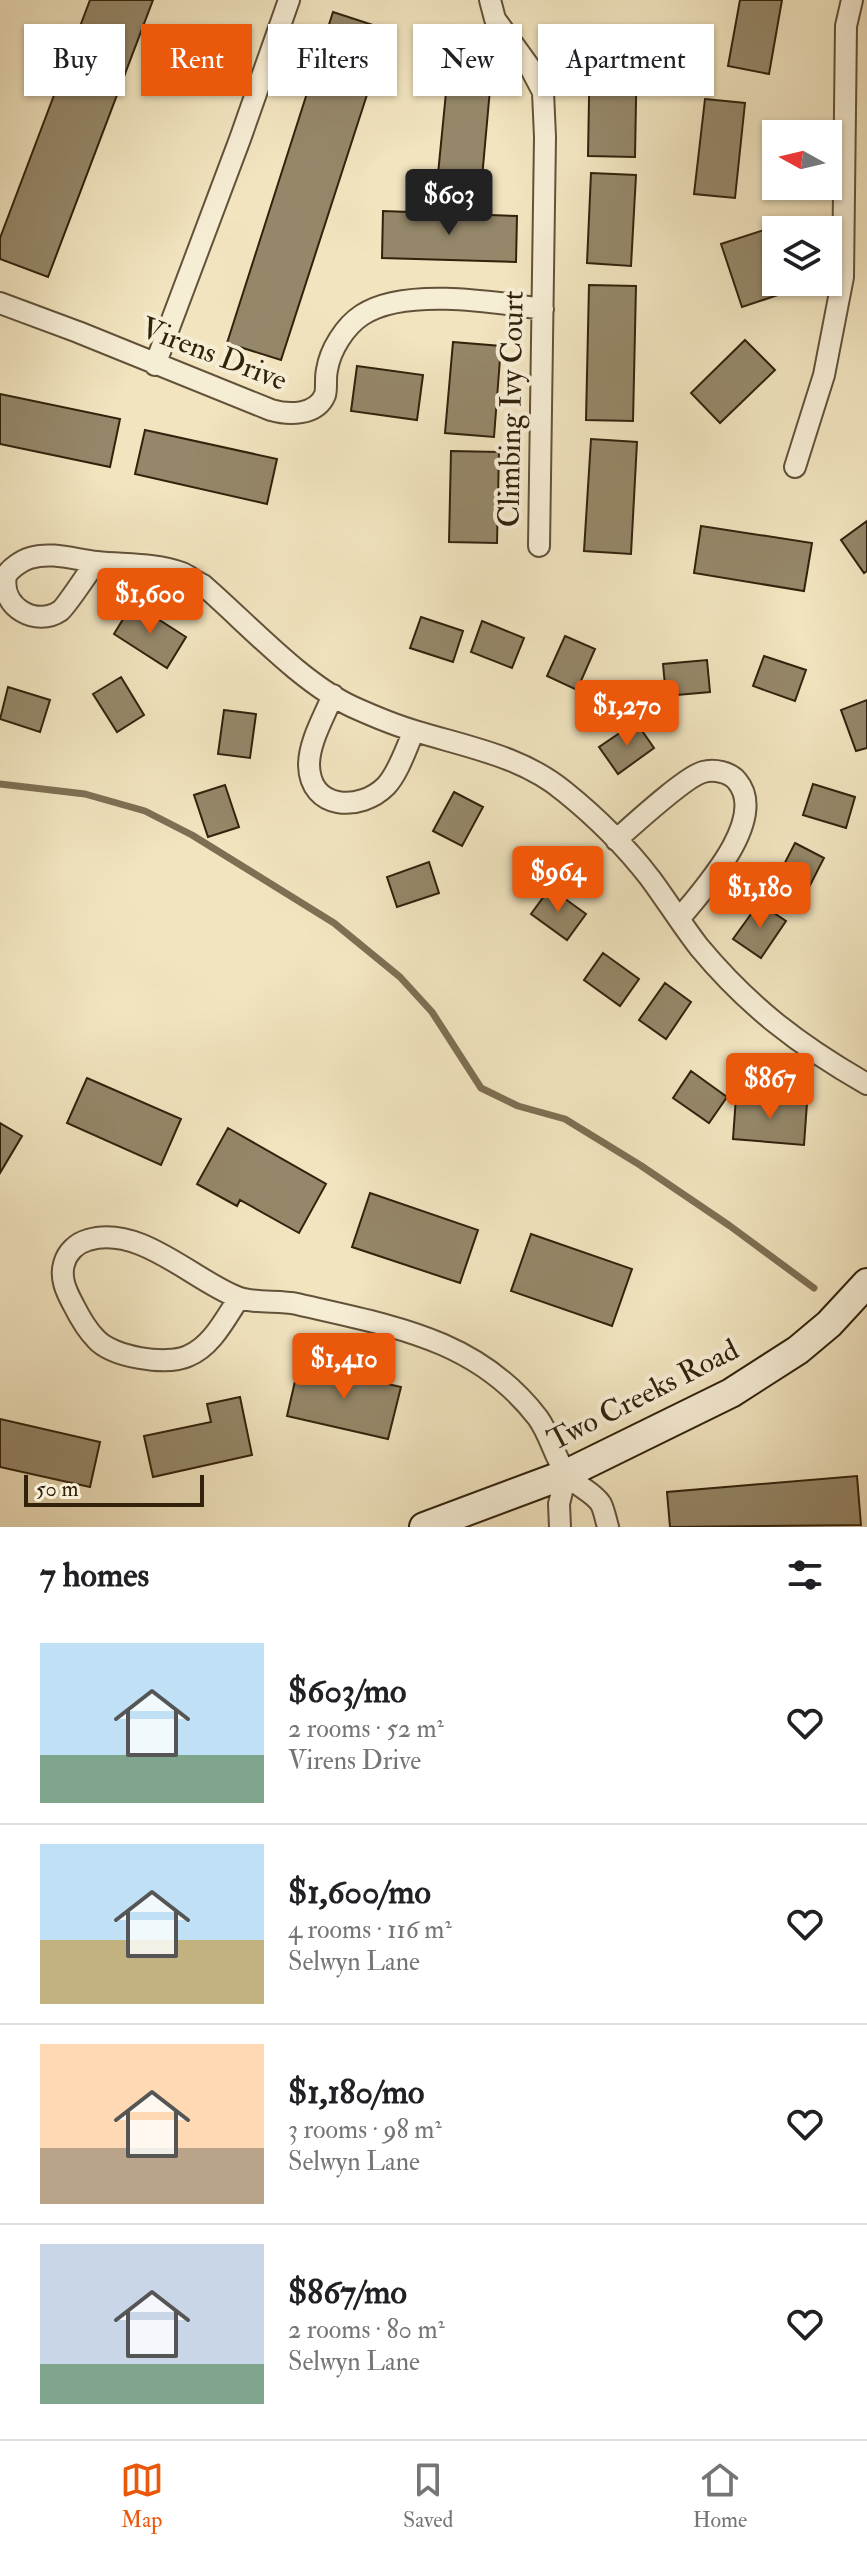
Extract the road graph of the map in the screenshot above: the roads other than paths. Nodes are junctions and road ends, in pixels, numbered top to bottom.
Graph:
1 (289, 0) edge
2 (490, 0) edge
3 (852, 0) edge
4 (0, 303) edge
5 (543, 309) junction
6 (155, 365) junction
7 (795, 467) dead end
8 (539, 546) dead end
9 (96, 562) dead end
10 (333, 695) junction
11 (414, 731) junction
12 (616, 840) junction
13 (679, 919) junction
14 (867, 1084) edge
15 (867, 1283) edge
16 (239, 1298) junction
17 (566, 1474) junction
18 (424, 1527) edge
19 (560, 1527) edge
20 (608, 1527) edge

1 - 6 street
2 - 5 street, Climbing Ivy Court
3 - 7 street
4 - 6 street, Virens Drive
5 - 6 street, Virens Drive
5 - 8 street, Climbing Ivy Court
9 - 10 street
10 - 11 street
10 - 11 street
11 - 12 street
12 - 13 street
12 - 13 street
13 - 14 street
15 - 17 street, Two Creeks Road
16 - 16 street
16 - 17 street
17 - 18 street, Two Creeks Road
17 - 19 street
17 - 20 street

